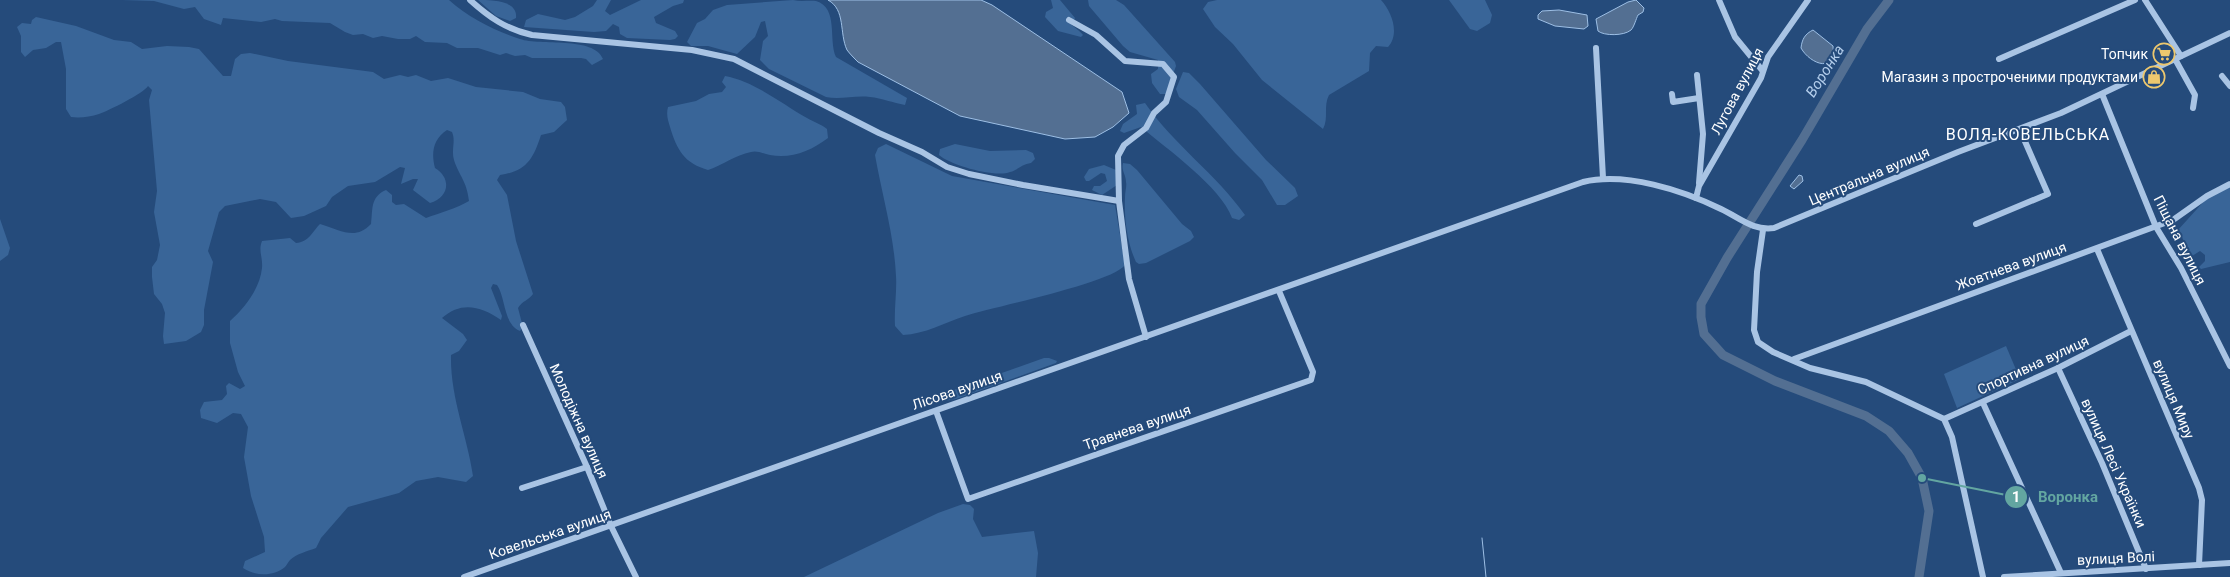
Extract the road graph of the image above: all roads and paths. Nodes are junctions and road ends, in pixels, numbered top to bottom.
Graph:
1 (470, 0) edge
2 (1719, 0) edge
3 (1808, 0) edge
4 (2135, 0) edge
5 (2147, 1) edge
6 (1069, 20) dead end
7 (2230, 33) edge
8 (1596, 48) dead end
9 (2181, 56) junction
10 (1998, 59) dead end
11 (1762, 70) junction
12 (1697, 75) dead end
13 (2222, 76) dead end
14 (2230, 86) edge
15 (1672, 94) dead end
16 (2102, 94) junction
17 (1698, 98) junction
18 (2193, 108) dead end
19 (2020, 130) junction
20 (1603, 178) junction
21 (2230, 184) edge
22 (1699, 186) junction
23 (1696, 198) junction
24 (1119, 202) junction
25 (1976, 224) dead end
26 (2156, 227) junction
27 (1763, 230) junction
28 (2097, 249) junction
29 (1279, 291) junction
30 (523, 326) dead end
31 (2131, 331) junction
32 (1146, 337) junction
33 (1794, 359) junction
34 (2230, 366) edge
35 (2058, 368) junction
36 (1984, 403) junction
37 (936, 411) junction
38 (1944, 419) junction
39 (587, 467) junction
40 (522, 488) dead end
41 (644, 515) joint
42 (611, 526) junction
43 (2230, 563) edge
44 (2199, 565) junction
45 (2146, 569) junction
46 (2061, 573) junction
47 (464, 577) edge
48 (636, 577) edge
49 (1983, 577) edge
50 (2004, 577) edge

1 - 24 street
2 - 11 street
3 - 11 street, Лугова вулиця
4 - 10 street
5 - 9 street
6 - 24 street
7 - 9 street, Центральна вулиця
8 - 20 street
9 - 16 street, Центральна вулиця
9 - 18 street
11 - 22 street, Лугова вулиця
12 - 17 street
13 - 14 street
15 - 17 street
16 - 19 street, Центральна вулиця
16 - 26 street, Піщана вулиця
17 - 22 street
19 - 25 street
19 - 27 street, Центральна вулиця
20 - 23 street
20 - 29 street, Лісова вулиця
21 - 26 street, Жовтнева вулиця
22 - 23 street, Лугова вулиця
23 - 27 street
24 - 32 street
26 - 28 street, Жовтнева вулиця
26 - 34 street, Піщана вулиця
27 - 33 street
28 - 31 street, вулиця Миру
28 - 33 street, Жовтнева вулиця
29 - 32 street, Лісова вулиця
29 - 37 street, Травнева вулиця
30 - 39 street, Молодіжна вулиця
31 - 35 street, Спортивна вулиця
31 - 44 street, вулиця Миру
32 - 37 street, Лісова вулиця
33 - 38 street
35 - 36 street, Спортивна вулиця
35 - 45 street, вулиця Лесі Українки
36 - 38 street, Спортивна вулиця
36 - 46 street
37 - 41 street, Лісова вулиця
38 - 49 street
39 - 40 street
39 - 42 street, Молодіжна вулиця
41 - 42 street, Ковельська вулиця
42 - 47 street, Ковельська вулиця
42 - 48 street, Молодіжна вулиця
43 - 44 street, вулиця Волі
44 - 45 street, вулиця Волі
45 - 46 street, вулиця Волі
46 - 50 street, вулиця Волі

